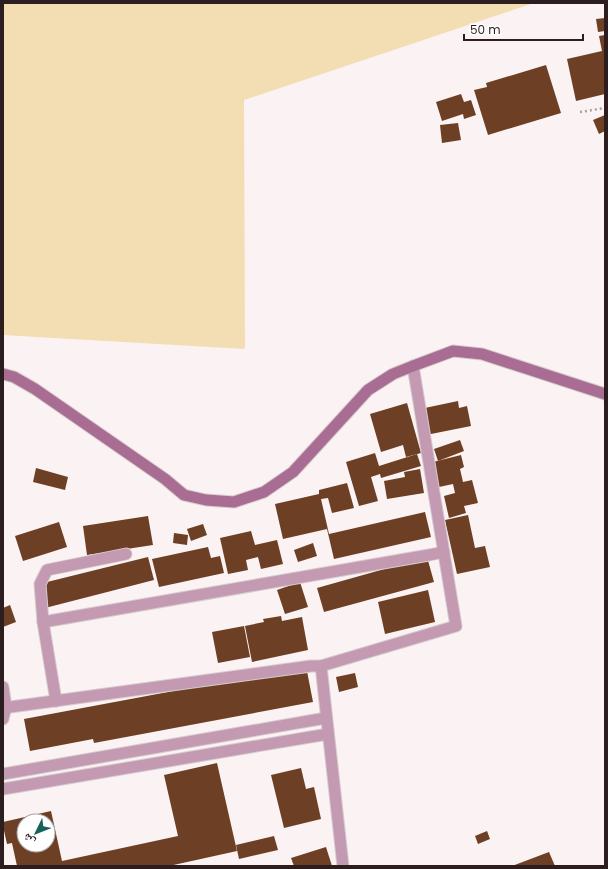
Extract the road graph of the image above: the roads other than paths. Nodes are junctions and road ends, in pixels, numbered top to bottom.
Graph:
1 (413, 366) junction
2 (3, 374) edge
3 (605, 394) edge
4 (444, 552) junction
5 (126, 554) dead end
6 (43, 622) junction
7 (321, 666) junction
8 (3, 687) edge
9 (56, 701) junction
10 (5, 708) edge
11 (326, 718) junction
12 (3, 719) edge
13 (328, 734) junction
14 (3, 774) edge
15 (3, 789) edge
16 (343, 866) edge

1 - 2 main road
1 - 3 main road
1 - 4 street
4 - 6 street
4 - 7 street
5 - 6 street
6 - 9 street
7 - 9 street
7 - 11 street
8 - 10 street
9 - 10 street
10 - 12 street
11 - 13 street
11 - 14 street
13 - 15 street
13 - 16 street

